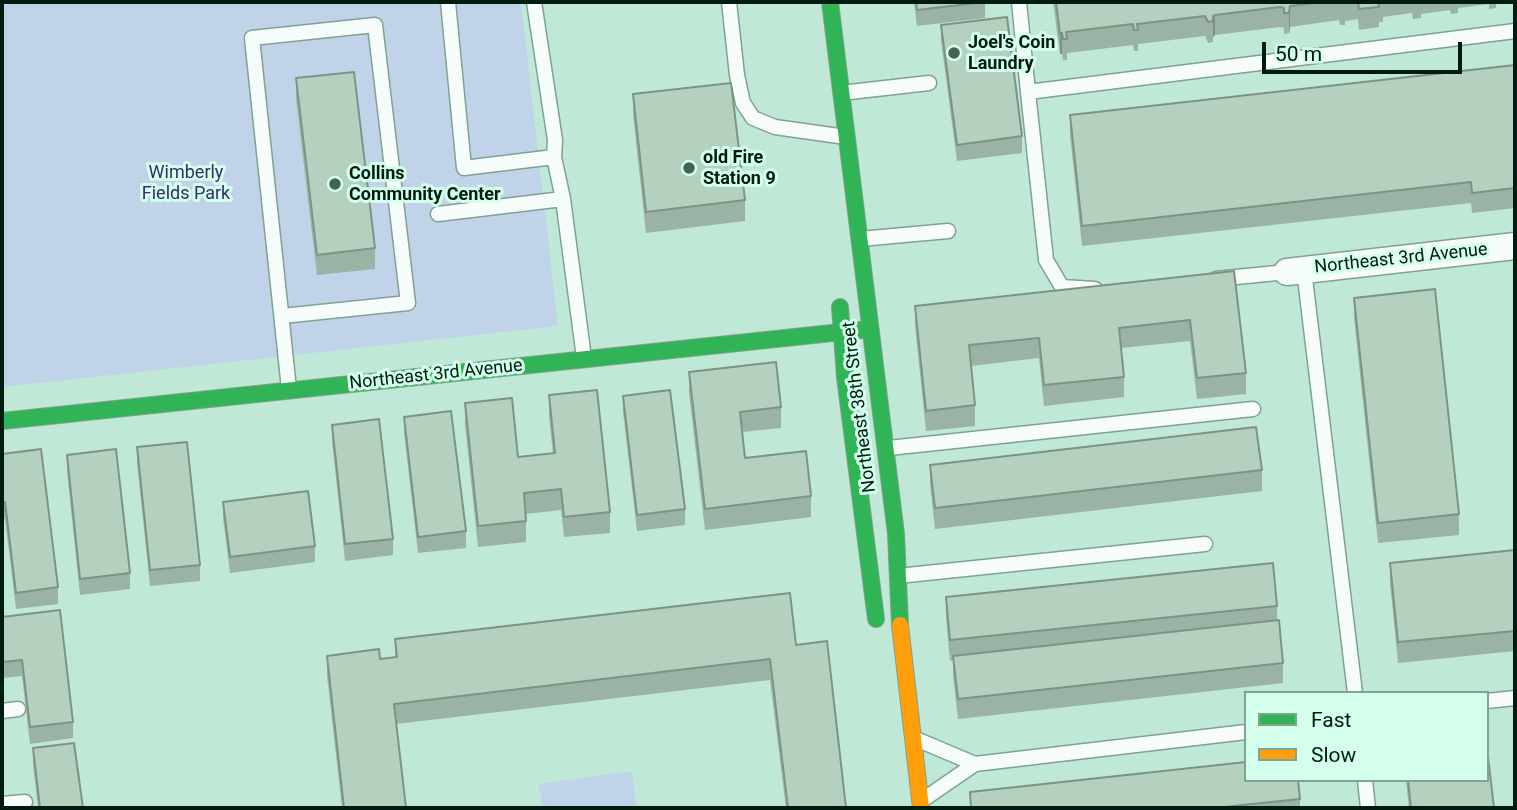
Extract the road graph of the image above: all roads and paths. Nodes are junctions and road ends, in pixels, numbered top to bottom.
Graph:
1 (447, 2) edge
2 (534, 2) edge
3 (729, 2) edge
4 (830, 2) edge
5 (1019, 2) edge
6 (1515, 31) edge
7 (929, 83) dead end
8 (1028, 92) junction
9 (840, 93) junction
10 (847, 138) junction
11 (554, 157) junction
12 (563, 199) junction
13 (438, 215) dead end
14 (948, 231) dead end
15 (859, 239) junction
16 (1515, 246) edge
17 (1296, 271) junction
18 (1205, 279) edge
19 (1110, 288) edge
20 (840, 292) dead end
21 (282, 316) junction
22 (870, 328) junction
23 (841, 331) junction
24 (584, 359) junction
25 (290, 390) junction
26 (1253, 409) dead end
27 (2, 421) edge
28 (884, 448) junction
29 (1205, 544) dead end
30 (897, 576) junction
31 (877, 633) dead end
32 (1354, 691) edge
33 (1515, 698) edge
34 (1489, 701) edge
35 (18, 709) dead end
36 (2, 711) edge
37 (1244, 732) edge
38 (912, 737) junction
39 (975, 764) junction
40 (1365, 782) edge
41 (25, 802) dead end
42 (2, 804) edge
43 (921, 805) edge
44 (1368, 808) edge

1 - 11 lane
2 - 11 lane
3 - 10 lane
4 - 9 street, Northeast 38th Street
5 - 8 lane
6 - 8 lane
7 - 9 lane
8 - 19 lane
9 - 10 street, Northeast 38th Street
10 - 15 street, Northeast 38th Street
11 - 12 lane
12 - 13 lane
12 - 24 lane
14 - 15 lane
15 - 22 street, Northeast 38th Street
16 - 17 street, Northeast 3rd Avenue
17 - 18 lane
17 - 32 lane
20 - 23 street, Northeast 38th Street
21 - 21 lane
21 - 25 lane
22 - 23 street, Northeast 3rd Avenue
22 - 28 street, Northeast 38th Street
23 - 24 street, Northeast 3rd Avenue
23 - 31 street, Northeast 38th Street
24 - 25 street, Northeast 3rd Avenue
25 - 27 street, Northeast 3rd Avenue
26 - 28 lane
28 - 30 street, Northeast 38th Street
29 - 30 lane
30 - 38 street, Northeast 38th Street
33 - 34 lane
35 - 36 lane
37 - 39 lane
38 - 39 lane
38 - 43 street, Northeast 38th Street
39 - 43 lane
40 - 44 lane
41 - 42 lane

